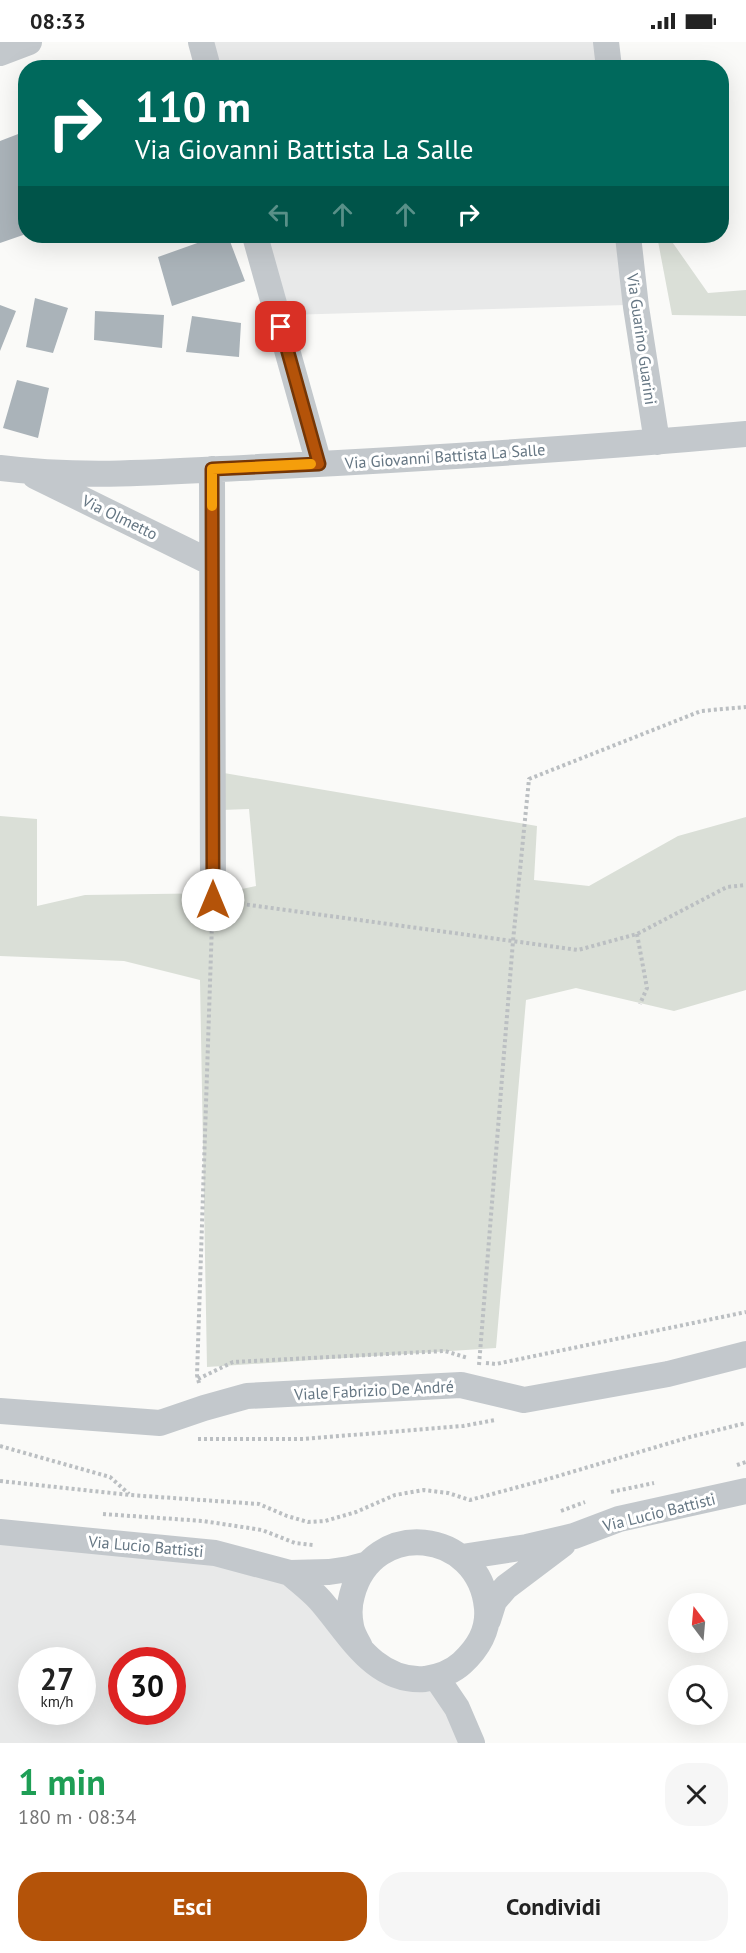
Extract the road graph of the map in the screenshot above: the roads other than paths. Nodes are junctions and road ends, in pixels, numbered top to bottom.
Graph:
1 (29, 42) edge
2 (201, 42) edge
3 (606, 42) edge
4 (0, 53) edge
5 (206, 60) edge
6 (608, 60) edge
7 (257, 243) edge
8 (629, 243) edge
9 (746, 434) edge
10 (657, 442) junction
11 (319, 464) junction
12 (0, 468) edge
13 (212, 469) junction
14 (27, 472) junction
15 (212, 563) junction
16 (213, 900) road end
17 (746, 1354) edge
18 (0, 1411) edge
19 (746, 1491) edge
20 (0, 1532) edge
21 (574, 1536) junction
22 (462, 1557) junction
23 (368, 1563) junction
24 (290, 1573) junction
25 (482, 1641) junction
26 (360, 1647) junction
27 (436, 1677) junction
28 (472, 1743) edge

1 - 4 street
2 - 5 street
3 - 6 street
7 - 11 street
8 - 10 street, Via Guarino Guarini
9 - 10 street, Via Giovanni Battista La Salle
10 - 11 street, Via Giovanni Battista La Salle
11 - 13 street, Via Giovanni Battista La Salle
12 - 14 street, Via Giovanni Battista La Salle
13 - 14 street, Via Giovanni Battista La Salle
13 - 15 street
14 - 15 street, Via Olmetto
15 - 16 street
17 - 18 street, Viale Fabrizio De André
19 - 21 street, Via Lucio Battisti
20 - 24 street, Via Lucio Battisti
21 - 22 street, Via Lucio Battisti
21 - 25 street, Via Lucio Battisti
22 - 23 street, Via Lucio Battisti
22 - 25 street, Via Lucio Battisti
23 - 24 street, Via Lucio Battisti
23 - 26 street, Via Lucio Battisti
24 - 26 street, Via Lucio Battisti
25 - 27 street, Via Lucio Battisti
26 - 27 street, Via Lucio Battisti
27 - 28 street

